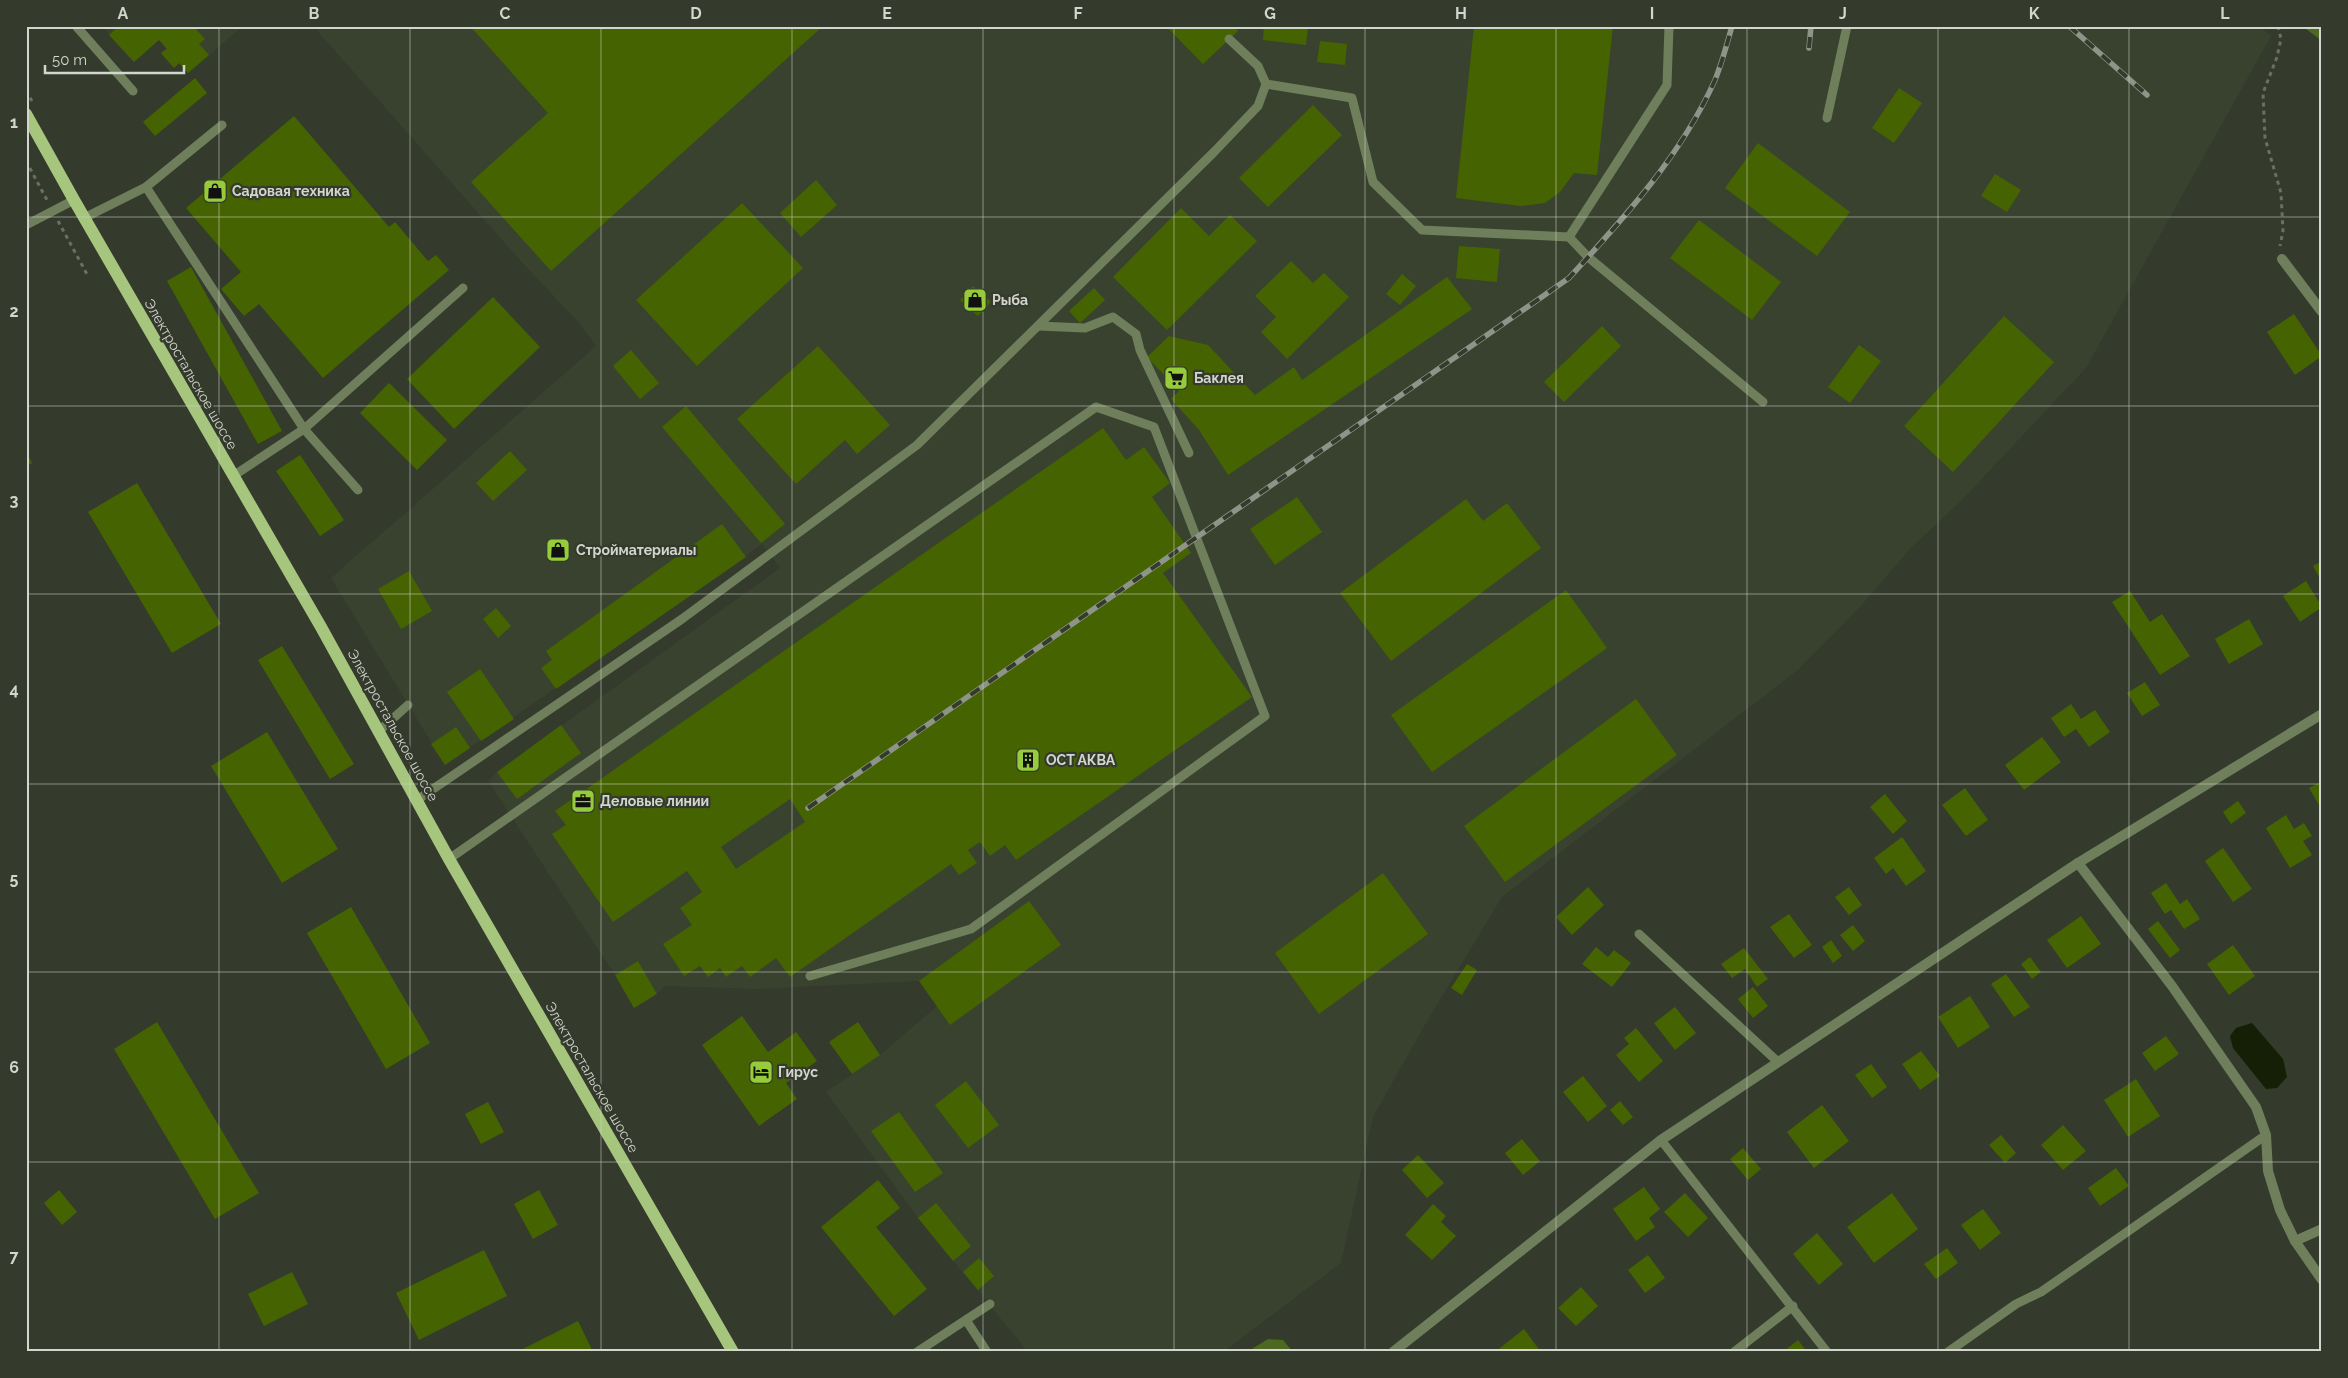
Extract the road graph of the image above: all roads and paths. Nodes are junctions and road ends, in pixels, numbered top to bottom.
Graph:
1 (76, 26) edge
2 (1670, 26) edge
3 (1846, 26) edge
4 (2278, 26) edge
5 (1229, 39) dead end
6 (1266, 84) junction
7 (133, 91) dead end
8 (26, 114) edge
9 (1826, 118) dead end
10 (222, 125) dead end
11 (146, 187) junction
12 (74, 200) junction
13 (84, 218) junction
14 (26, 225) edge
15 (1568, 237) junction
16 (2282, 259) joint
17 (463, 288) dead end
18 (2322, 312) edge
19 (1038, 326) junction
20 (1763, 402) dead end
21 (304, 429) junction
22 (1189, 453) dead end
23 (233, 476) junction
24 (358, 490) dead end
25 (408, 704) dead end
26 (2322, 714) edge
27 (379, 731) junction
28 (417, 800) junction
29 (449, 859) junction
30 (2078, 863) junction
31 (1639, 934) dead end
32 (810, 976) dead end
33 (1778, 1062) junction
34 (2266, 1135) junction
35 (1661, 1140) junction
36 (2322, 1229) edge
37 (2295, 1241) junction
38 (2322, 1280) edge
39 (990, 1304) dead end
40 (1792, 1306) junction
41 (966, 1320) junction
42 (733, 1352) edge
43 (917, 1352) edge
44 (988, 1352) edge
45 (1393, 1352) edge
46 (1734, 1352) edge
47 (1827, 1352) edge
48 (1948, 1352) edge

1 - 7 lane
2 - 15 lane
3 - 9 lane
4 - 16 path
5 - 6 lane
6 - 15 lane
6 - 19 lane
8 - 12 main road, Электростальское шоссе
10 - 11 lane
11 - 13 lane
11 - 21 lane
12 - 13 main road, Электростальское шоссе
12 - 14 lane
13 - 23 main road, Электростальское шоссе
15 - 20 lane
16 - 18 street
17 - 21 lane
19 - 22 lane
19 - 28 lane
21 - 23 lane
21 - 24 lane
23 - 27 main road, Электростальское шоссе
25 - 27 lane
26 - 30 street
27 - 28 main road, Электростальское шоссе
28 - 29 main road, Электростальское шоссе
29 - 32 lane
29 - 42 main road, Электростальское шоссе
30 - 33 street
30 - 34 street
31 - 33 lane
33 - 35 street
34 - 37 street
34 - 48 lane
35 - 40 lane
35 - 45 street
36 - 37 street
37 - 38 street
39 - 41 lane
40 - 46 lane
40 - 47 lane
41 - 43 lane
41 - 44 lane

